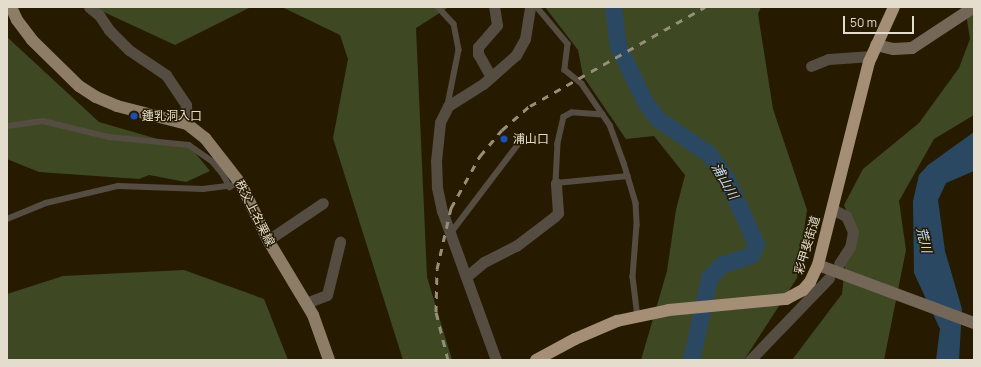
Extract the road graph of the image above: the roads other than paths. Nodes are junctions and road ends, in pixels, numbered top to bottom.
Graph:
1 (11, 7) edge
2 (88, 7) edge
3 (438, 7) edge
4 (494, 7) edge
5 (530, 7) edge
6 (537, 7) edge
7 (894, 7) edge
8 (974, 7) edge
9 (876, 45) junction
10 (872, 56) junction
11 (811, 66) dead end
12 (491, 78) junction
13 (448, 106) junction
14 (603, 115) junction
15 (187, 124) junction
16 (7, 126) edge
17 (522, 139) dead end
18 (628, 176) junction
19 (556, 183) junction
20 (235, 185) junction
21 (323, 203) dead end
22 (832, 210) junction
23 (7, 219) edge
24 (450, 234) junction
25 (268, 240) junction
26 (340, 242) dead end
27 (839, 264) dead end
28 (818, 265) junction
29 (466, 277) junction
30 (829, 278) dead end
31 (306, 303) junction
32 (638, 316) junction
33 (974, 323) edge
34 (329, 360) edge
35 (496, 360) edge
36 (536, 360) edge
37 (750, 360) edge

1 - 15 main road, 秩父上名栗線
2 - 15 street
3 - 13 lane
4 - 12 street
5 - 12 street
6 - 14 lane
7 - 9 highway, 彩甲斐街道
8 - 9 street
9 - 10 highway, 彩甲斐街道
10 - 11 street
10 - 22 highway, 彩甲斐街道
12 - 13 street
13 - 24 street
14 - 18 lane
14 - 19 lane
15 - 20 main road, 秩父上名栗線
16 - 20 lane
17 - 24 lane
18 - 19 lane
18 - 32 lane
19 - 29 street
20 - 23 lane
20 - 25 main road, 秩父上名栗線
21 - 25 street
22 - 27 street
22 - 28 highway, 彩甲斐街道
24 - 29 street
25 - 31 main road, 秩父上名栗線
26 - 31 street
28 - 32 highway, 彩甲斐街道
28 - 33 street
29 - 35 street
30 - 37 street
31 - 34 main road, 秩父上名栗線
32 - 36 highway, 彩甲斐街道

